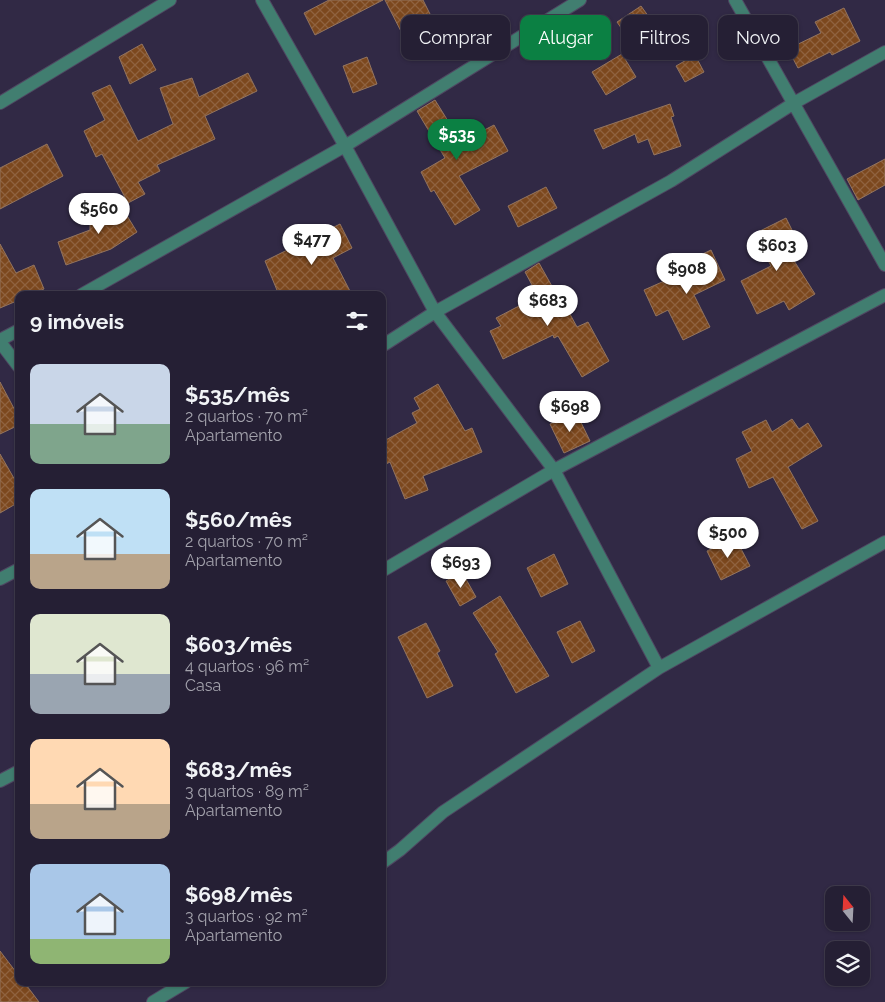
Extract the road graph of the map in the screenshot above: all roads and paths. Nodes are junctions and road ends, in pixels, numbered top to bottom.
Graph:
1 (170, 0) edge
2 (262, 0) edge
3 (580, 0) edge
4 (735, 0) edge
5 (885, 52) edge
6 (0, 103) edge
7 (794, 103) junction
8 (345, 146) junction
9 (885, 265) edge
10 (87, 291) edge
11 (885, 295) edge
12 (436, 312) junction
13 (15, 332) edge
14 (0, 341) edge
15 (386, 343) edge
16 (15, 362) edge
17 (554, 470) junction
18 (885, 542) edge
19 (386, 569) edge
20 (15, 570) edge
21 (0, 579) edge
22 (659, 668) junction
23 (15, 773) edge
24 (0, 781) edge
25 (386, 860) edge
26 (179, 986) edge
27 (153, 1002) edge

1 - 6 street
2 - 8 street
3 - 8 street
4 - 7 street
5 - 7 street
7 - 9 street
7 - 12 street
8 - 10 street
8 - 12 street
11 - 17 street
12 - 15 street
12 - 17 street
13 - 14 street
14 - 16 street
17 - 19 street
17 - 22 street
18 - 22 street
20 - 21 street
22 - 25 street
23 - 24 street
26 - 27 street

